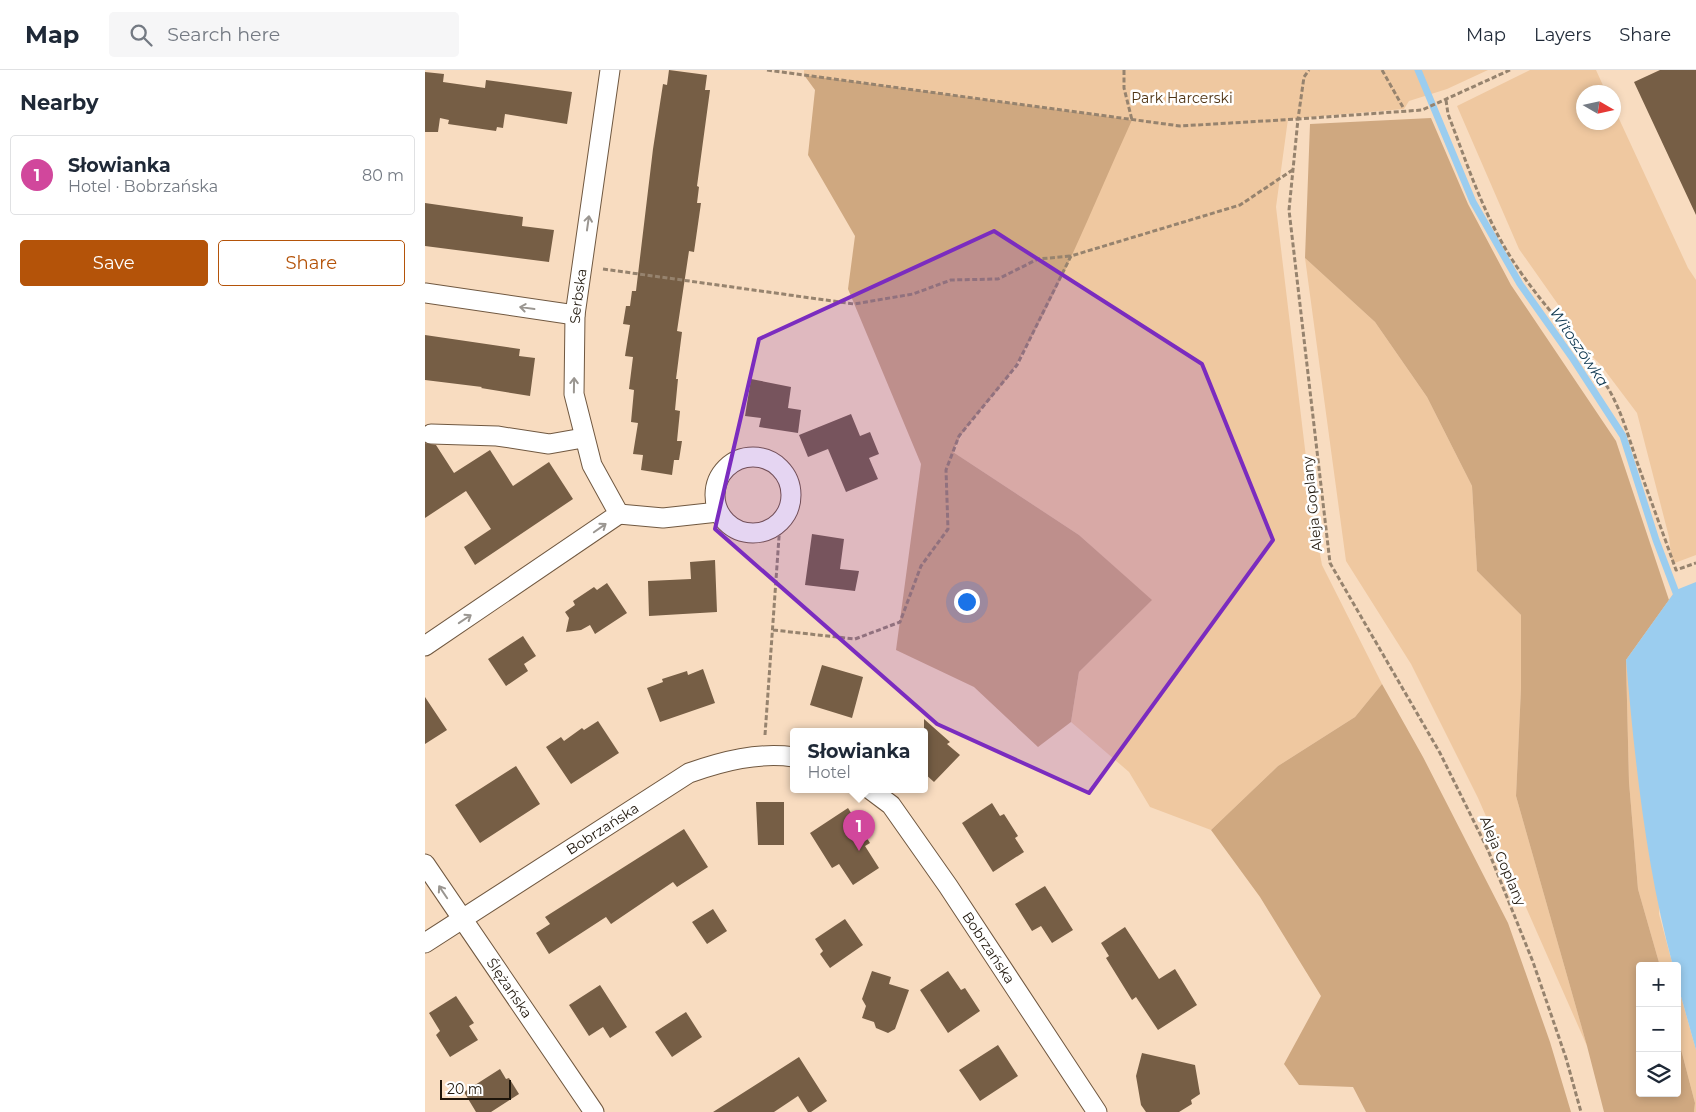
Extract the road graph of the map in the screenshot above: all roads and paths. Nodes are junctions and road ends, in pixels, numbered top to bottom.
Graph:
1 (609, 70) edge
2 (767, 70) edge
3 (808, 70) edge
4 (1124, 70) edge
5 (1309, 70) edge
6 (1382, 70) edge
7 (1510, 70) edge
8 (803, 75) junction
9 (1445, 100) junction
10 (1404, 110) junction
11 (1298, 118) junction
12 (1132, 120) junction
13 (1294, 169) junction
14 (1071, 256) junction
15 (582, 266) junction
16 (425, 293) edge
17 (575, 315) junction
18 (431, 434) dead end
19 (583, 438) junction
20 (718, 512) junction
21 (619, 514) junction
22 (780, 523) junction
23 (1696, 563) edge
24 (773, 630) junction
25 (425, 646) edge
26 (764, 756) junction
27 (790, 757) edge
28 (875, 793) edge
29 (425, 864) edge
30 (461, 919) junction
31 (425, 943) edge
32 (594, 1112) edge
33 (1097, 1112) edge
34 (1581, 1112) edge

15 -> 1 street, Serbska
2 - 8 path
3 - 8 path
4 - 12 path
5 - 11 path, Aleja Goplany
6 - 10 path
7 - 9 path
8 - 12 path
9 - 10 path
9 - 23 path
10 - 11 path
11 - 12 path
11 - 13 path, Aleja Goplany
13 - 14 path
13 - 34 path, Aleja Goplany
14 - 15 path
14 - 24 path
15 - 17 street, Serbska
17 -> 16 street
19 -> 17 street, Serbska
18 - 19 street
19 - 21 street, Serbska
20 - 21 street
20 - 22 street
20 - 22 street
25 -> 21 street
22 - 24 path
24 - 26 path
26 - 27 street, Bobrzańska
26 - 30 street, Bobrzańska
28 - 33 street, Bobrzańska
30 -> 29 street, Ślężańska
30 - 31 street, Bobrzańska
30 - 32 street, Ślężańska

